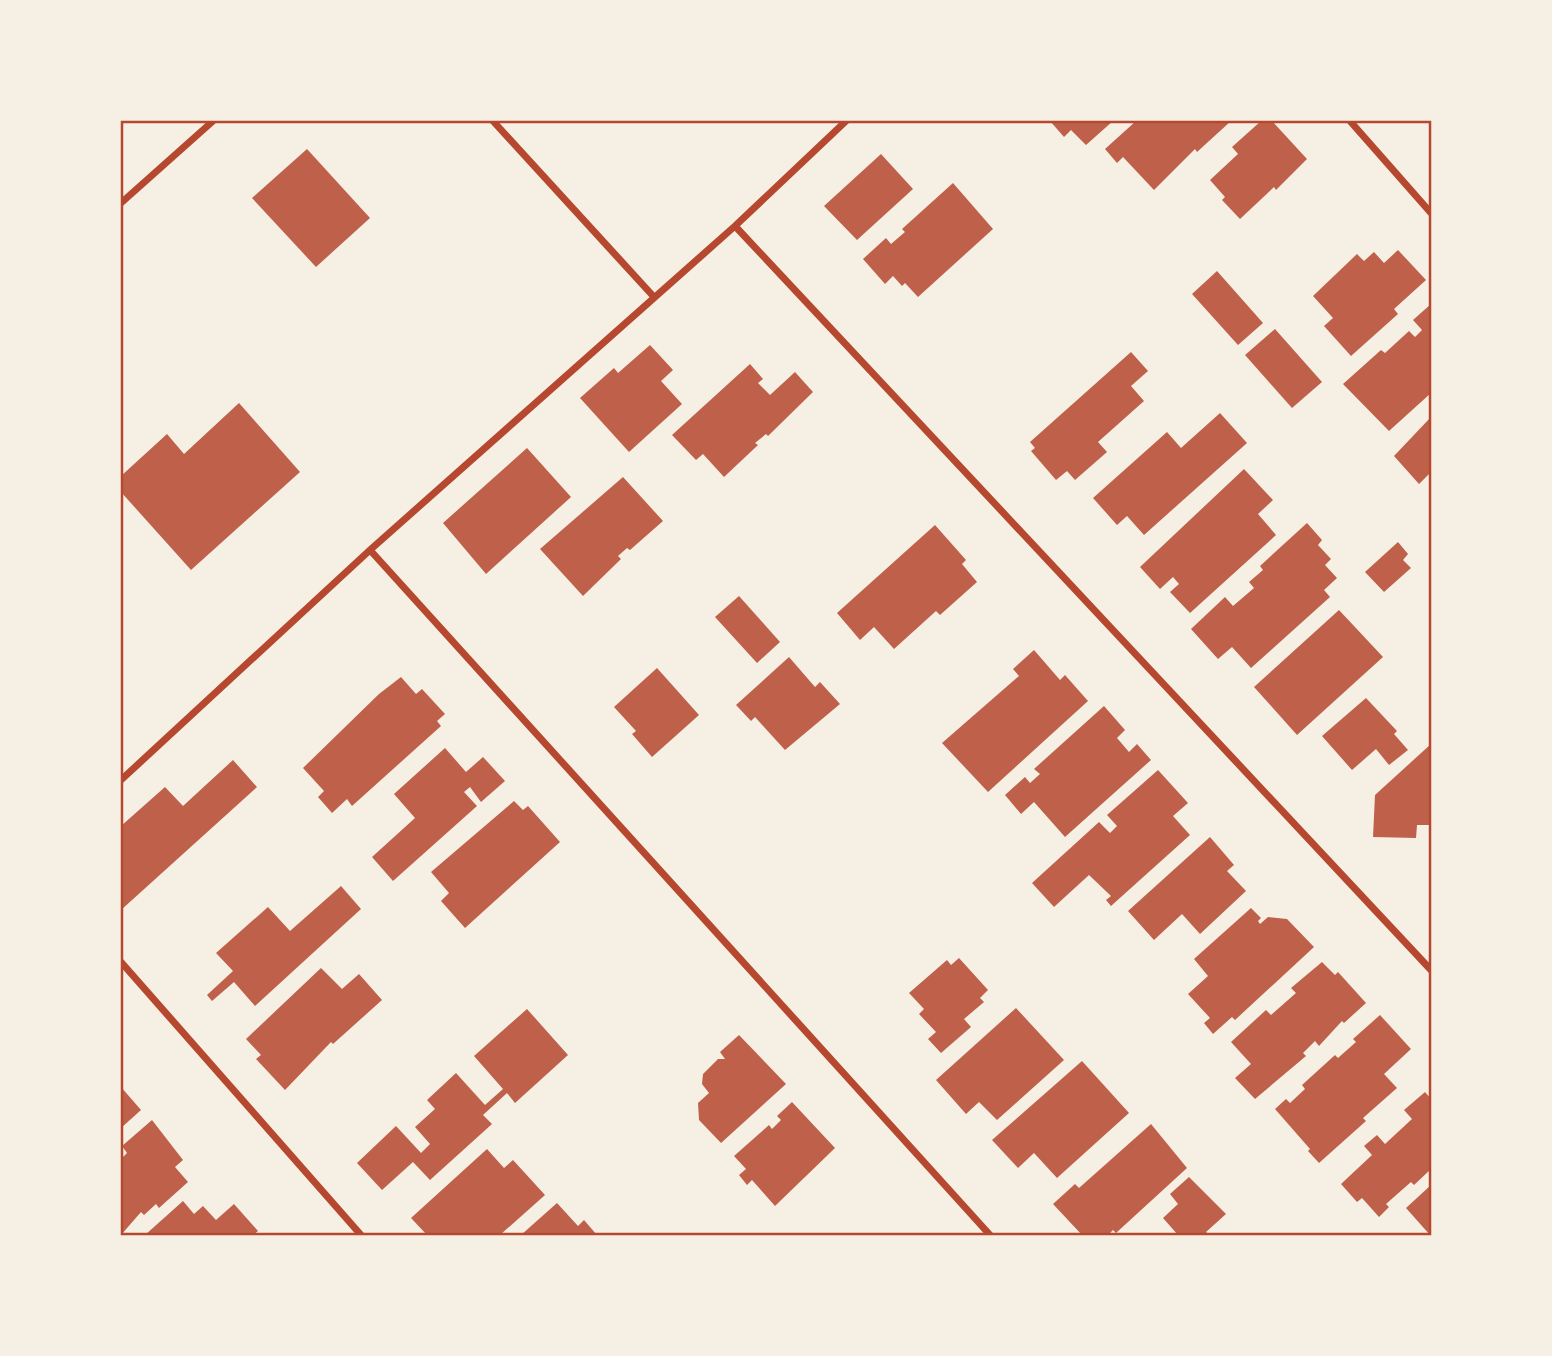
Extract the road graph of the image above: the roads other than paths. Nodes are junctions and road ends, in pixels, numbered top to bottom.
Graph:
1 (214, 121) edge
2 (493, 121) edge
3 (846, 121) edge
4 (1350, 121) edge
5 (121, 203) edge
6 (1431, 213) edge
7 (735, 226) junction
8 (654, 297) junction
9 (370, 550) junction
10 (121, 780) edge
11 (121, 962) edge
12 (1431, 970) edge
13 (361, 1235) edge
14 (989, 1235) edge

1 - 5 street
2 - 8 street
3 - 7 street
4 - 6 street
7 - 8 street
7 - 12 street
8 - 9 street
9 - 10 street
9 - 14 street
11 - 13 street

